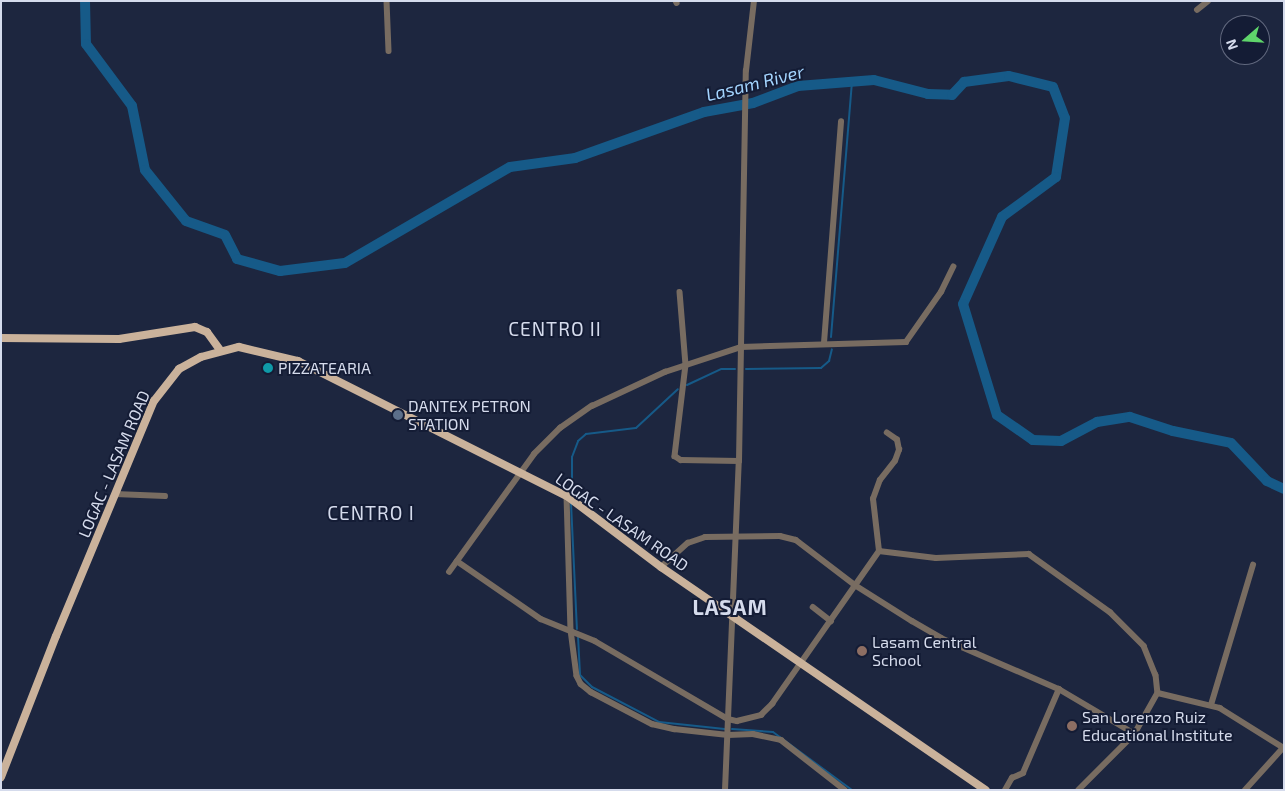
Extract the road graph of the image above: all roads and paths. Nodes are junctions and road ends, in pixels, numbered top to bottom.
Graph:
1 (386, 1) edge
2 (754, 1) edge
3 (1208, 1) edge
4 (1197, 10) dead end
5 (389, 51) dead end
6 (841, 122) dead end
7 (953, 267) dead end
8 (680, 292) dead end
9 (1, 338) edge
10 (824, 343) junction
11 (741, 347) junction
12 (220, 350) junction
13 (686, 364) junction
14 (887, 433) dead end
15 (739, 462) junction
16 (519, 472) junction
17 (115, 494) junction
18 (165, 496) dead end
19 (567, 496) junction
20 (736, 536) junction
21 (879, 551) junction
22 (457, 561) junction
23 (1253, 565) dead end
24 (662, 567) junction
25 (449, 572) dead end
26 (855, 586) junction
27 (813, 607) dead end
28 (732, 615) junction
29 (831, 620) junction
30 (571, 630) junction
31 (801, 664) junction
32 (1059, 689) junction
33 (1158, 693) junction
34 (1211, 705) junction
35 (728, 720) junction
36 (1135, 734) junction
37 (728, 735) junction
38 (1283, 748) edge
39 (1, 777) edge
40 (725, 790) edge
41 (845, 790) edge
42 (986, 790) edge
43 (1005, 790) edge
44 (1079, 790) edge
45 (1245, 790) edge

1 - 5 street
2 - 11 street
3 - 4 street
6 - 10 street
7 - 10 street
8 - 13 street
9 - 12 main road
10 - 11 street
11 - 13 street
11 - 15 street
12 - 16 main road, LOGAC - LASAM ROAD
12 - 17 main road, LOGAC - LASAM ROAD
13 - 15 street
13 - 16 street
14 - 21 street
15 - 20 street
16 - 19 main road, LOGAC - LASAM ROAD
16 - 22 street
17 - 18 street
17 - 39 main road, LOGAC - LASAM ROAD
19 - 24 main road, LOGAC - LASAM ROAD
19 - 30 street
20 - 24 street
20 - 26 street
20 - 28 street
21 - 26 street
21 - 33 street
22 - 25 street
22 - 30 street
23 - 34 street
24 - 28 main road, LOGAC - LASAM ROAD
26 - 29 street
26 - 32 street
27 - 29 street
28 - 31 main road, LOGAC - LASAM ROAD
28 - 35 street
29 - 31 street
30 - 35 street
30 - 37 street
31 - 35 street
31 - 42 main road, LOGAC - LASAM ROAD
32 - 36 street
32 - 43 street
33 - 34 street
33 - 36 street
34 - 38 street
35 - 37 street
36 - 44 street
37 - 40 street
37 - 41 street
38 - 45 street

